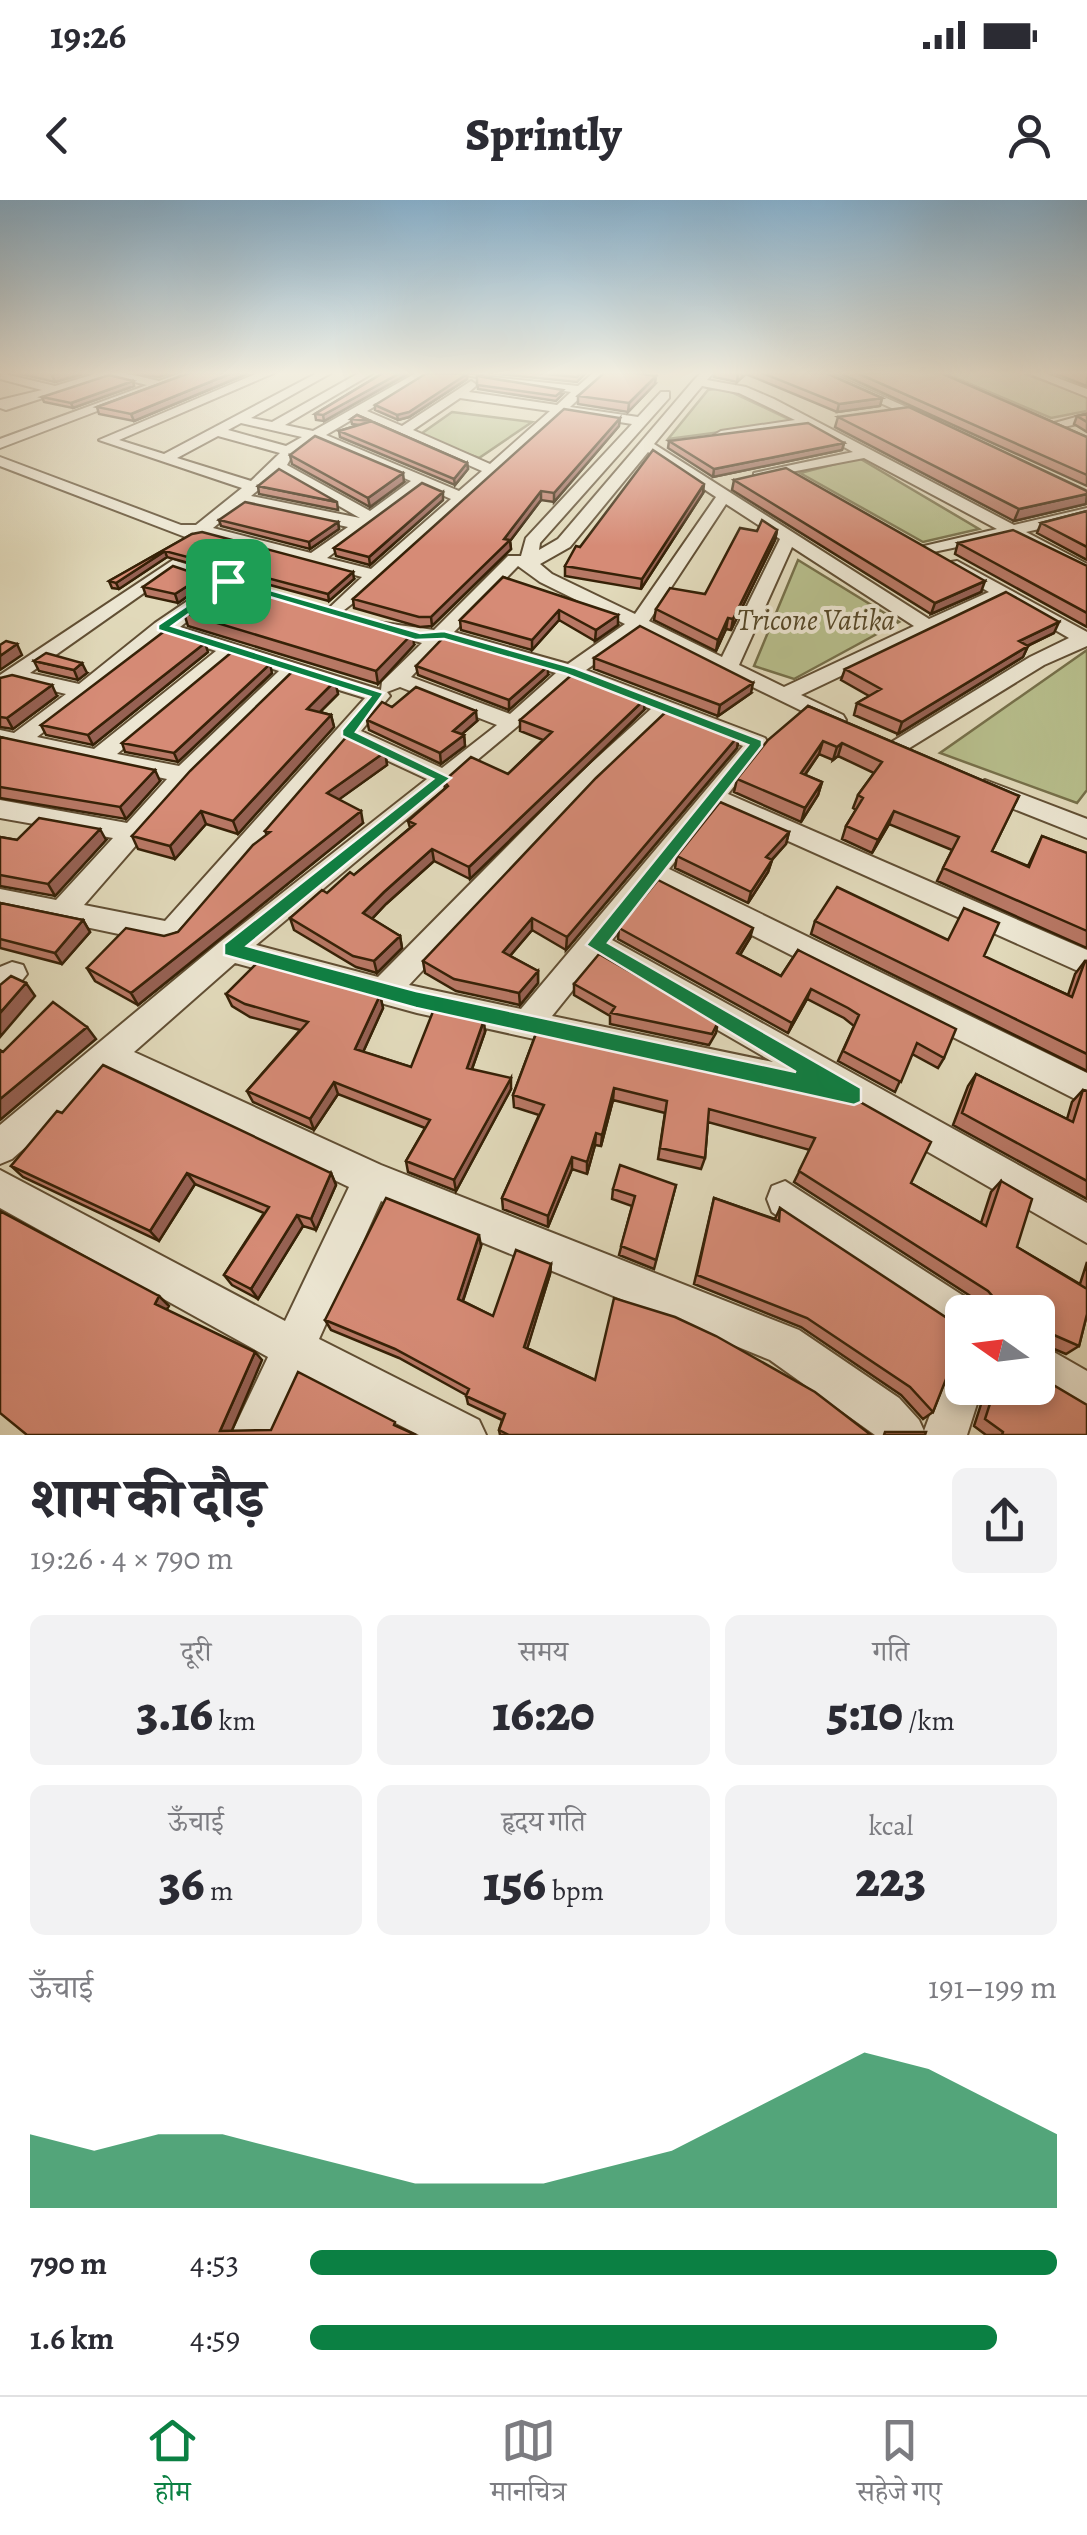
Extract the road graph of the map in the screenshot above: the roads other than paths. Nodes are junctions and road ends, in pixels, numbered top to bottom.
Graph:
1 (36, 431) edge
2 (129, 431) edge
3 (294, 431) edge
4 (330, 431) edge
5 (403, 431) edge
6 (535, 431) edge
7 (631, 431) edge
8 (654, 431) edge
9 (746, 431) edge
10 (826, 431) edge
11 (215, 432) joint
12 (706, 436) edge
13 (320, 437) junction
14 (670, 441) edge
15 (0, 444) edge
16 (644, 444) junction
17 (866, 453) junction
18 (167, 458) junction
19 (284, 459) junction
20 (0, 460) edge
21 (491, 470) junction
22 (788, 470) junction
23 (419, 482) junction
24 (818, 487) edge
25 (718, 490) junction
26 (248, 493) junction
27 (462, 498) junction
28 (1087, 513) edge
29 (367, 522) junction
30 (202, 530) junction
31 (1011, 533) junction
32 (789, 536) junction
33 (314, 559) junction
34 (529, 563) junction
35 (173, 565) junction
36 (1087, 571) edge
37 (377, 576) junction
38 (228, 581) junction
39 (1003, 592) junction
40 (281, 596) edge
41 (637, 625) junction
42 (925, 625) junction
43 (162, 627) junction
44 (444, 635) junction
45 (1085, 639) edge
46 (232, 648) junction
47 (727, 668) junction
48 (293, 670) junction
49 (570, 671) junction
50 (397, 679) junction
51 (7, 680) edge
52 (82, 691) junction
53 (379, 696) junction
54 (782, 696) junction
55 (666, 707) junction
56 (513, 723) junction
57 (848, 726) edge
58 (347, 733) junction
59 (10, 738) edge
60 (898, 749) edge
61 (100, 755) junction
62 (184, 775) junction
63 (444, 778) junction
64 (970, 781) edge
65 (713, 798) junction
66 (0, 809) edge
67 (1087, 829) edge
68 (133, 833) junction
69 (652, 873) junction
70 (0, 899) edge
71 (62, 912) junction
72 (596, 945) junction
73 (230, 950) junction
74 (1087, 963) edge
75 (0, 971) edge
76 (0, 985) edge
77 (384, 990) junction
78 (528, 1023) junction
79 (106, 1055) junction
80 (1087, 1090) edge
81 (854, 1095) junction
82 (0, 1147) edge
83 (372, 1179) junction
84 (0, 1188) edge
85 (785, 1199) dead end
86 (1087, 1224) edge
87 (945, 1307) edge
88 (291, 1348) junction
89 (1055, 1375) edge
90 (1087, 1396) edge
91 (955, 1405) edge
92 (253, 1435) edge
93 (464, 1435) edge
94 (904, 1435) edge
95 (945, 1435) edge

1 - 15 street
2 - 18 street
3 - 13 street
4 - 13 street
5 - 21 street
6 - 21 street
7 - 34 street
8 - 16 street
9 - 12 street
10 - 17 street
11 - 18 street
11 - 19 street
13 - 19 street
13 - 23 street
14 - 16 street
16 - 25 street
16 - 34 street
17 - 22 street
17 - 31 street
18 - 26 street
19 - 26 street
19 - 29 street
20 - 30 street
21 - 27 street
22 - 24 street
22 - 25 street
23 - 27 street
23 - 29 street
25 - 32 street
25 - 41 street
26 - 29 street
26 - 30 street
27 - 37 street
28 - 31 street
29 - 33 street
30 - 33 street
30 - 35 street
31 - 36 street
31 - 39 street
32 - 42 street
32 - 47 street
33 - 37 street
34 - 41 street
34 - 44 street
35 - 38 street
35 - 51 street
37 - 44 street
38 - 40 street
38 - 43 street
39 - 42 street
39 - 45 street
41 - 47 street
41 - 49 street
42 - 54 street
43 - 46 street
43 - 52 street
44 - 49 street
44 - 50 street
45 - 60 street
46 - 48 street
46 - 61 street
47 - 54 street
48 - 53 street
48 - 62 street
49 - 55 street
49 - 56 street
50 - 53 street
50 - 56 street
51 - 52 street
52 - 59 street
53 - 58 street
54 - 57 street
55 - 65 street
55 - 77 street
56 - 63 street
58 - 63 street
58 - 71 street
59 - 61 street
61 - 62 street
62 - 68 street
63 - 73 street
64 - 67 street
65 - 69 street
65 - 74 street
66 - 68 street
68 - 71 street
69 - 72 street
69 - 80 street
70 - 71 street
72 - 78 street
72 - 81 street
73 - 77 street
73 - 79 street
75 - 76 street
77 - 78 street
78 - 81 street
79 - 82 street
79 - 83 street
81 - 86 street
83 - 88 street
83 - 94 street
84 - 88 street
85 - 87 street
88 - 92 street
88 - 93 street
89 - 90 street
91 - 95 street

